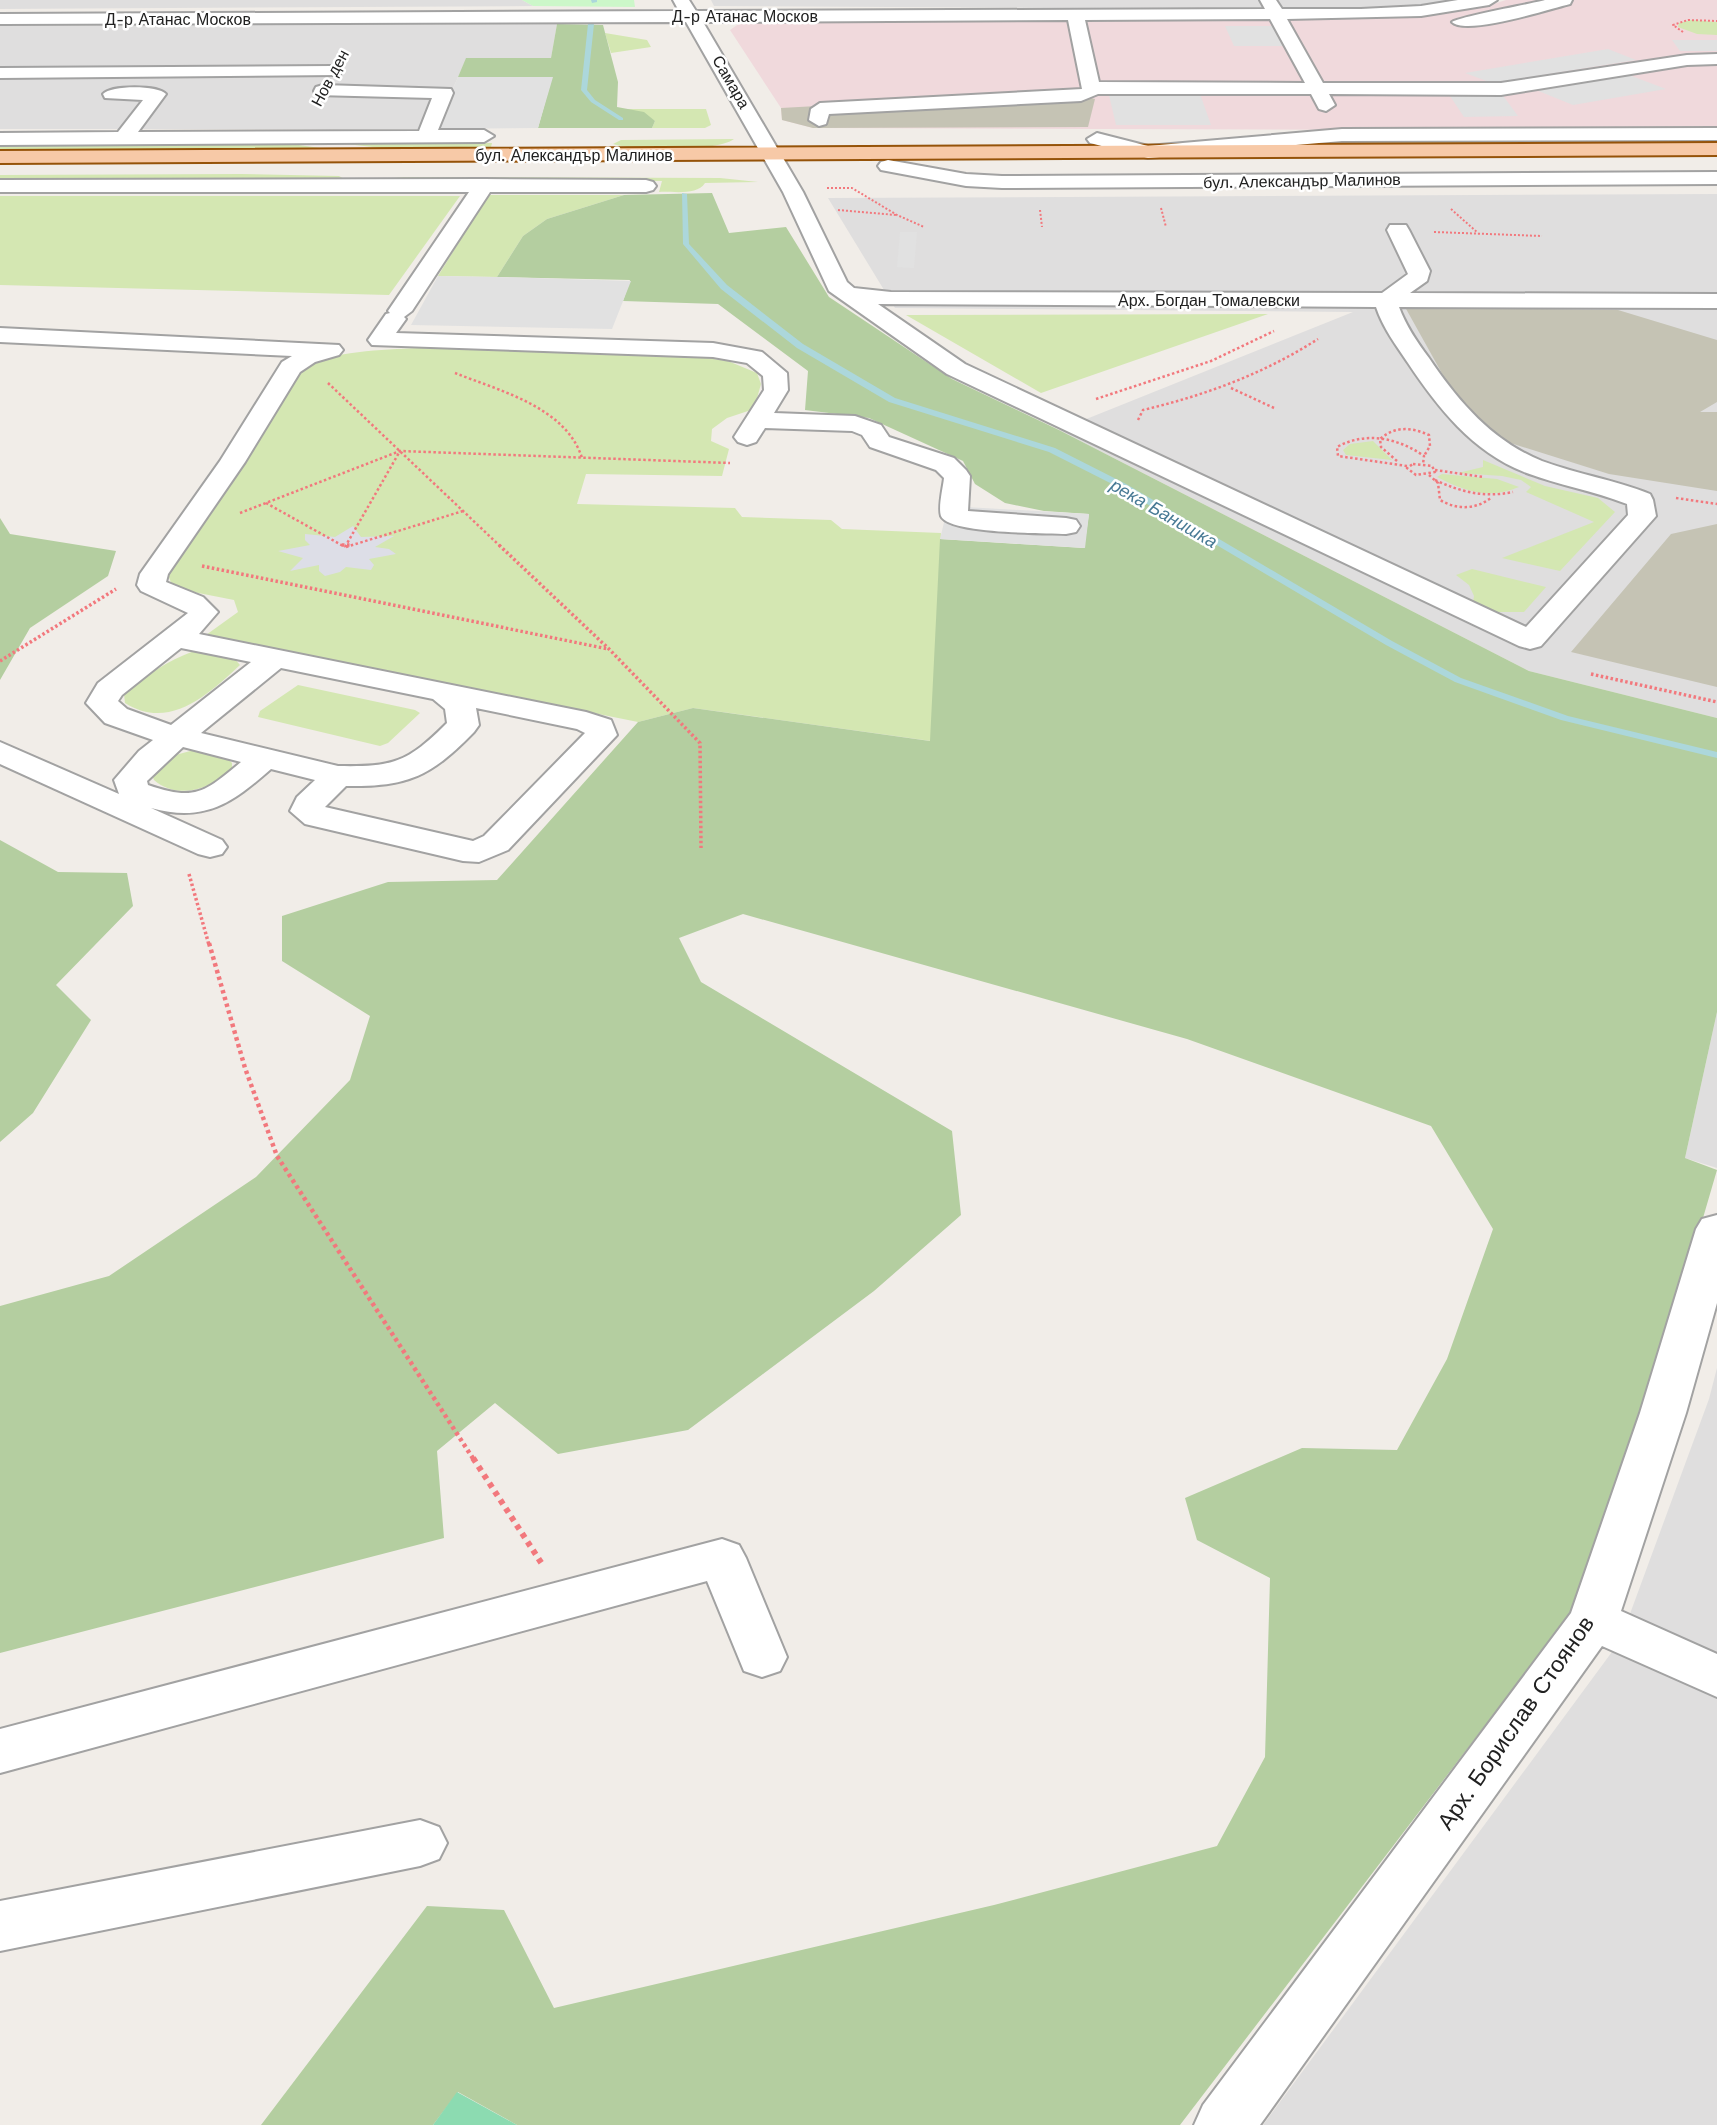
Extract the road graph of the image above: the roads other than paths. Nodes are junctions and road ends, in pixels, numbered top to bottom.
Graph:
1 (386, 0) edge
2 (1489, 0) edge
3 (1564, 0) edge
4 (685, 8) edge
5 (1074, 14) junction
6 (368, 18) junction
7 (0, 19) edge
8 (1270, 26) edge
9 (1717, 59) edge
10 (333, 71) junction
11 (0, 73) edge
12 (1091, 88) junction
13 (1317, 88) junction
14 (323, 90) junction
15 (371, 90) junction
16 (92, 94) dead end
17 (360, 111) dead end
18 (819, 120) dead end
19 (306, 127) junction
20 (1717, 134) edge
21 (1342, 135) junction
22 (426, 136) junction
23 (484, 136) dead end
24 (124, 138) junction
25 (1280, 138) junction
26 (0, 139) edge
27 (1717, 149) edge
28 (0, 157) edge
29 (774, 160) junction
30 (398, 161) junction
31 (1717, 163) edge
32 (888, 166) junction
33 (1143, 167) junction
34 (0, 169) edge
35 (1717, 178) edge
36 (346, 185) junction
37 (484, 185) junction
38 (0, 186) edge
39 (646, 186) dead end
40 (1398, 230) road end
41 (848, 294) junction
42 (1386, 301) junction
43 (1717, 301) edge
44 (0, 335) edge
45 (380, 340) junction
46 (331, 350) junction
47 (1066, 526) dead end
48 (175, 638) junction
49 (275, 658) junction
50 (443, 692) junction
51 (179, 736) junction
52 (0, 752) edge
53 (266, 757) junction
54 (338, 776) junction
55 (210, 847) dead end
56 (1717, 1229) edge
57 (1593, 1620) junction
58 (762, 1657) dead end
59 (1717, 1677) edge
60 (0, 1751) edge
61 (420, 1843) dead end
62 (0, 1926) edge
63 (1224, 2125) edge

1 - 6 street, Нов ден
2 - 8 street, Д-р Атанас Москов
3 - 8 street
4 - 5 street, Д-р Атанас Москов
4 - 6 street, Д-р Атанас Москов
4 - 29 street, Самара
5 - 8 street, Д-р Атанас Москов
5 - 12 street
6 - 7 street, Д-р Атанас Москов
6 - 10 street, Нов ден
8 - 13 street
9 - 13 street
10 - 11 street
10 - 14 street, Нов ден
12 - 13 street
12 - 18 street
13 - 21 street
14 - 15 street
14 - 19 street, Нов ден
15 - 17 street
15 - 22 street
16 - 24 street
19 - 22 street
19 - 24 street
19 - 30 street
20 - 21 street, бул. Александър Малинов
21 - 25 street, бул. Александър Малинов
22 - 23 street
24 - 26 street
25 - 33 street, бул. Александър Малинов
25 - 33 street
27 - 33 main road, бул. Александър Малинов
28 - 30 main road, бул. Александър Малинов
29 - 30 main road, бул. Александър Малинов
29 - 32 main road, бул. Александър Малинов
29 - 33 main road, бул. Александър Малинов
29 - 41 street
30 - 34 main road, бул. Александър Малинов
30 - 36 street
31 - 33 main road, бул. Александър Малинов
32 - 33 main road, бул. Александър Малинов
32 - 33 street, бул. Александър Малинов
33 - 35 street, бул. Александър Малинов
36 - 37 street
36 - 38 street
37 - 39 street
37 - 45 street
40 - 42 street
41 - 42 street, Арх. Богдан Томалевски
41 - 42 street
42 - 43 street, Арх. Богдан Томалевски
44 - 46 street
45 - 46 street
45 - 47 street
46 - 48 street
48 - 49 street
48 - 51 street
49 - 50 street
49 - 51 street
50 - 54 street
50 - 54 street
51 - 53 street
51 - 53 street
52 - 55 street
53 - 54 street
56 - 57 street, Арх. Борислав Стоянов
57 - 59 street
57 - 63 street, Арх. Борислав Стоянов
58 - 60 street
61 - 62 street

